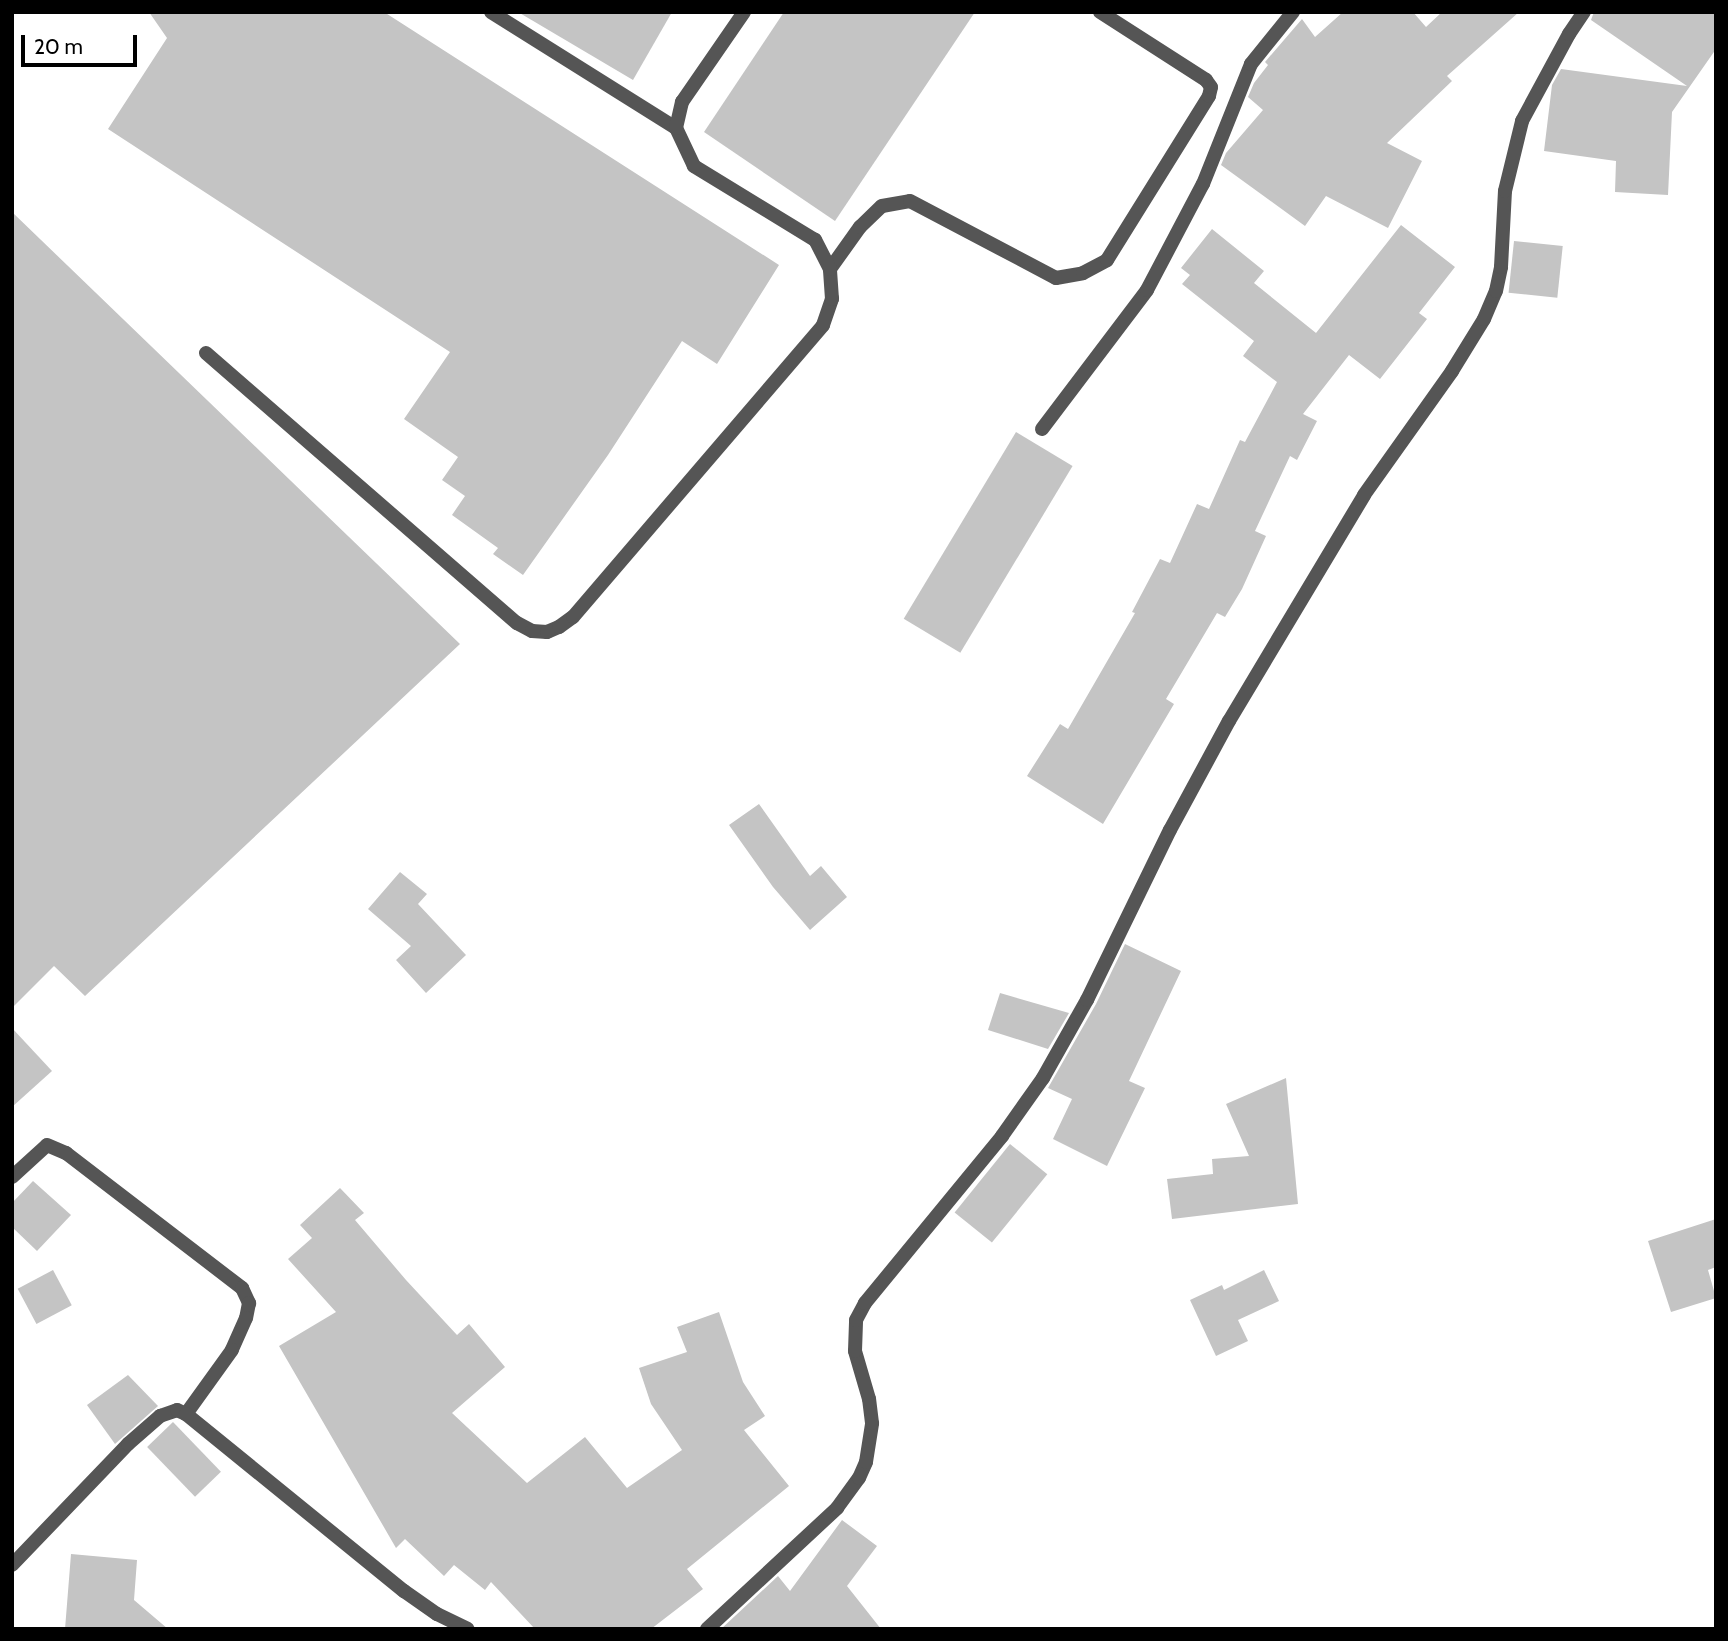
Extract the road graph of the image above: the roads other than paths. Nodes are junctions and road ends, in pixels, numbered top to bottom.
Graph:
1 (491, 12) edge
2 (744, 12) edge
3 (1100, 12) edge
4 (1293, 12) edge
5 (1584, 12) edge
6 (676, 128) junction
7 (830, 269) junction
8 (206, 353) dead end
9 (1042, 429) dead end
10 (12, 1177) edge
11 (186, 1413) junction
12 (12, 1564) edge
13 (468, 1629) edge
14 (707, 1629) edge

1 - 6 street
2 - 6 street
3 - 7 street
4 - 9 street
5 - 14 street
6 - 7 street
7 - 8 street
10 - 11 street
11 - 12 street
11 - 13 street

